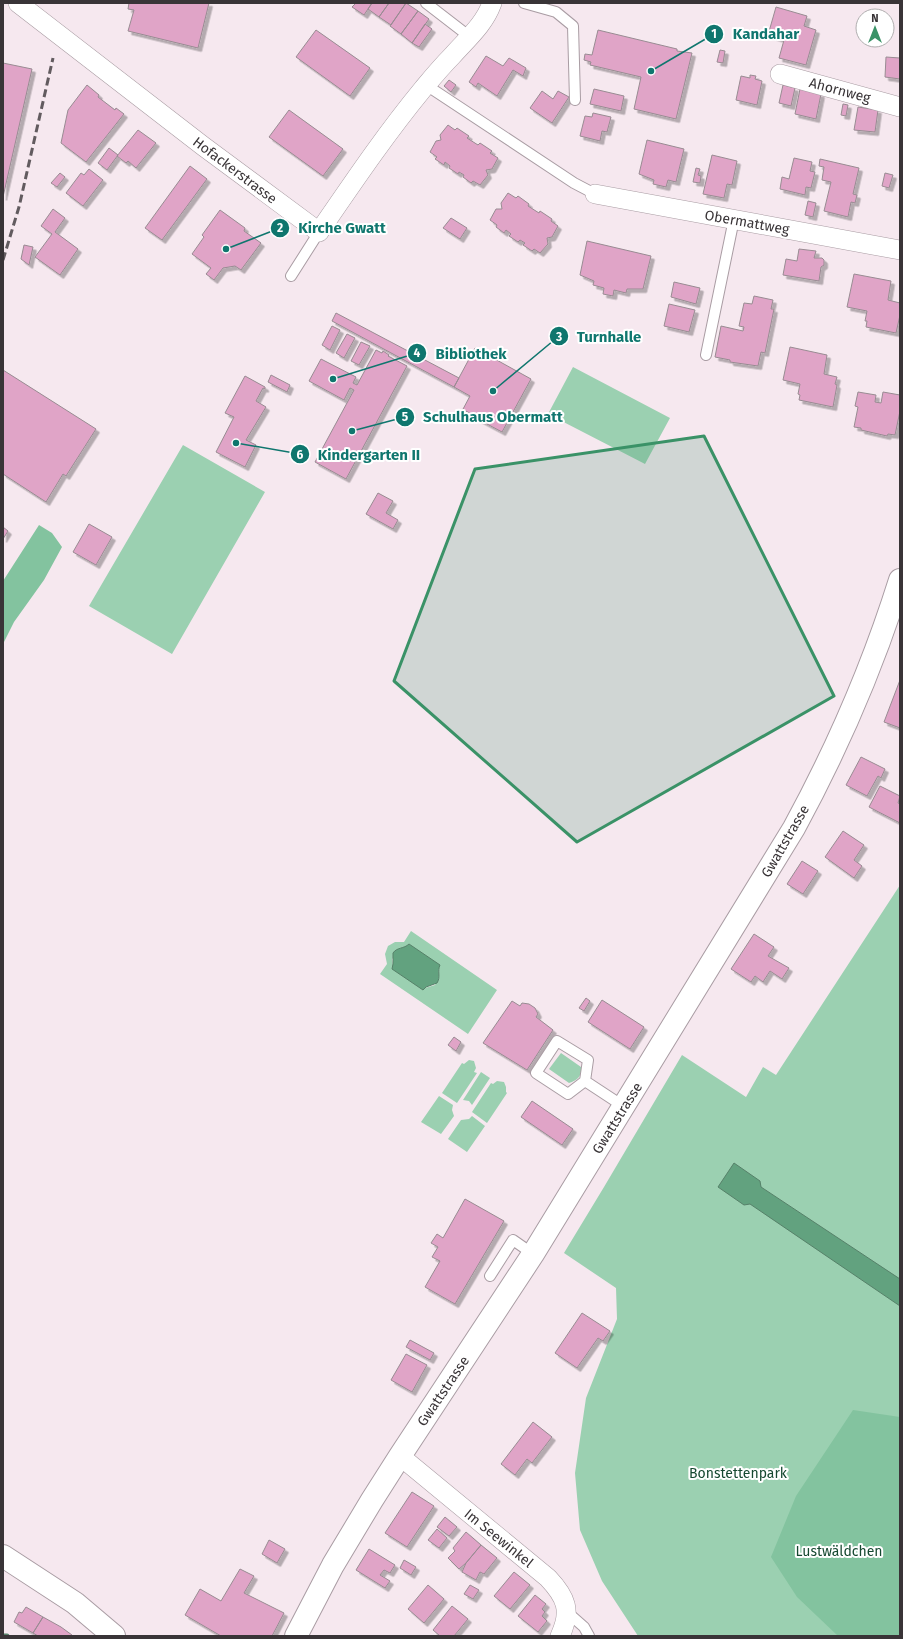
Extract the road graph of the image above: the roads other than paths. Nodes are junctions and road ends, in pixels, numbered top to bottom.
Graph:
1 (18, 3) edge
2 (426, 3) edge
3 (492, 3) edge
4 (524, 3) edge
5 (470, 37) junction
6 (780, 74) dead end
7 (426, 85) junction
8 (575, 100) dead end
9 (900, 107) edge
10 (595, 194) joint
11 (734, 220) junction
12 (319, 232) junction
13 (900, 250) edge
14 (291, 276) dead end
15 (706, 355) dead end
16 (900, 580) edge
17 (585, 1081) junction
18 (623, 1106) junction
19 (533, 1254) junction
20 (490, 1276) dead end
21 (400, 1456) junction
22 (3, 1556) edge
23 (567, 1612) junction
24 (114, 1636) edge
25 (296, 1636) edge
26 (560, 1636) edge
27 (589, 1636) edge

1 - 12 street, Hofackerstrasse
2 - 5 lane
3 - 5 street
4 - 8 lane
5 - 7 street
6 - 9 street, Ahornweg
7 - 10 lane
7 - 12 street
10 - 11 street, Obermattweg
11 - 13 street, Obermattweg
11 - 15 lane
12 - 14 lane
16 - 18 main road, Gwattstrasse
17 - 17 lane
17 - 18 lane
18 - 19 main road, Gwattstrasse
19 - 20 lane
19 - 21 main road, Gwattstrasse
21 - 23 street, Im Seewinkel
21 - 25 main road, Gwattstrasse
22 - 24 main road
23 - 26 street
23 - 27 lane

